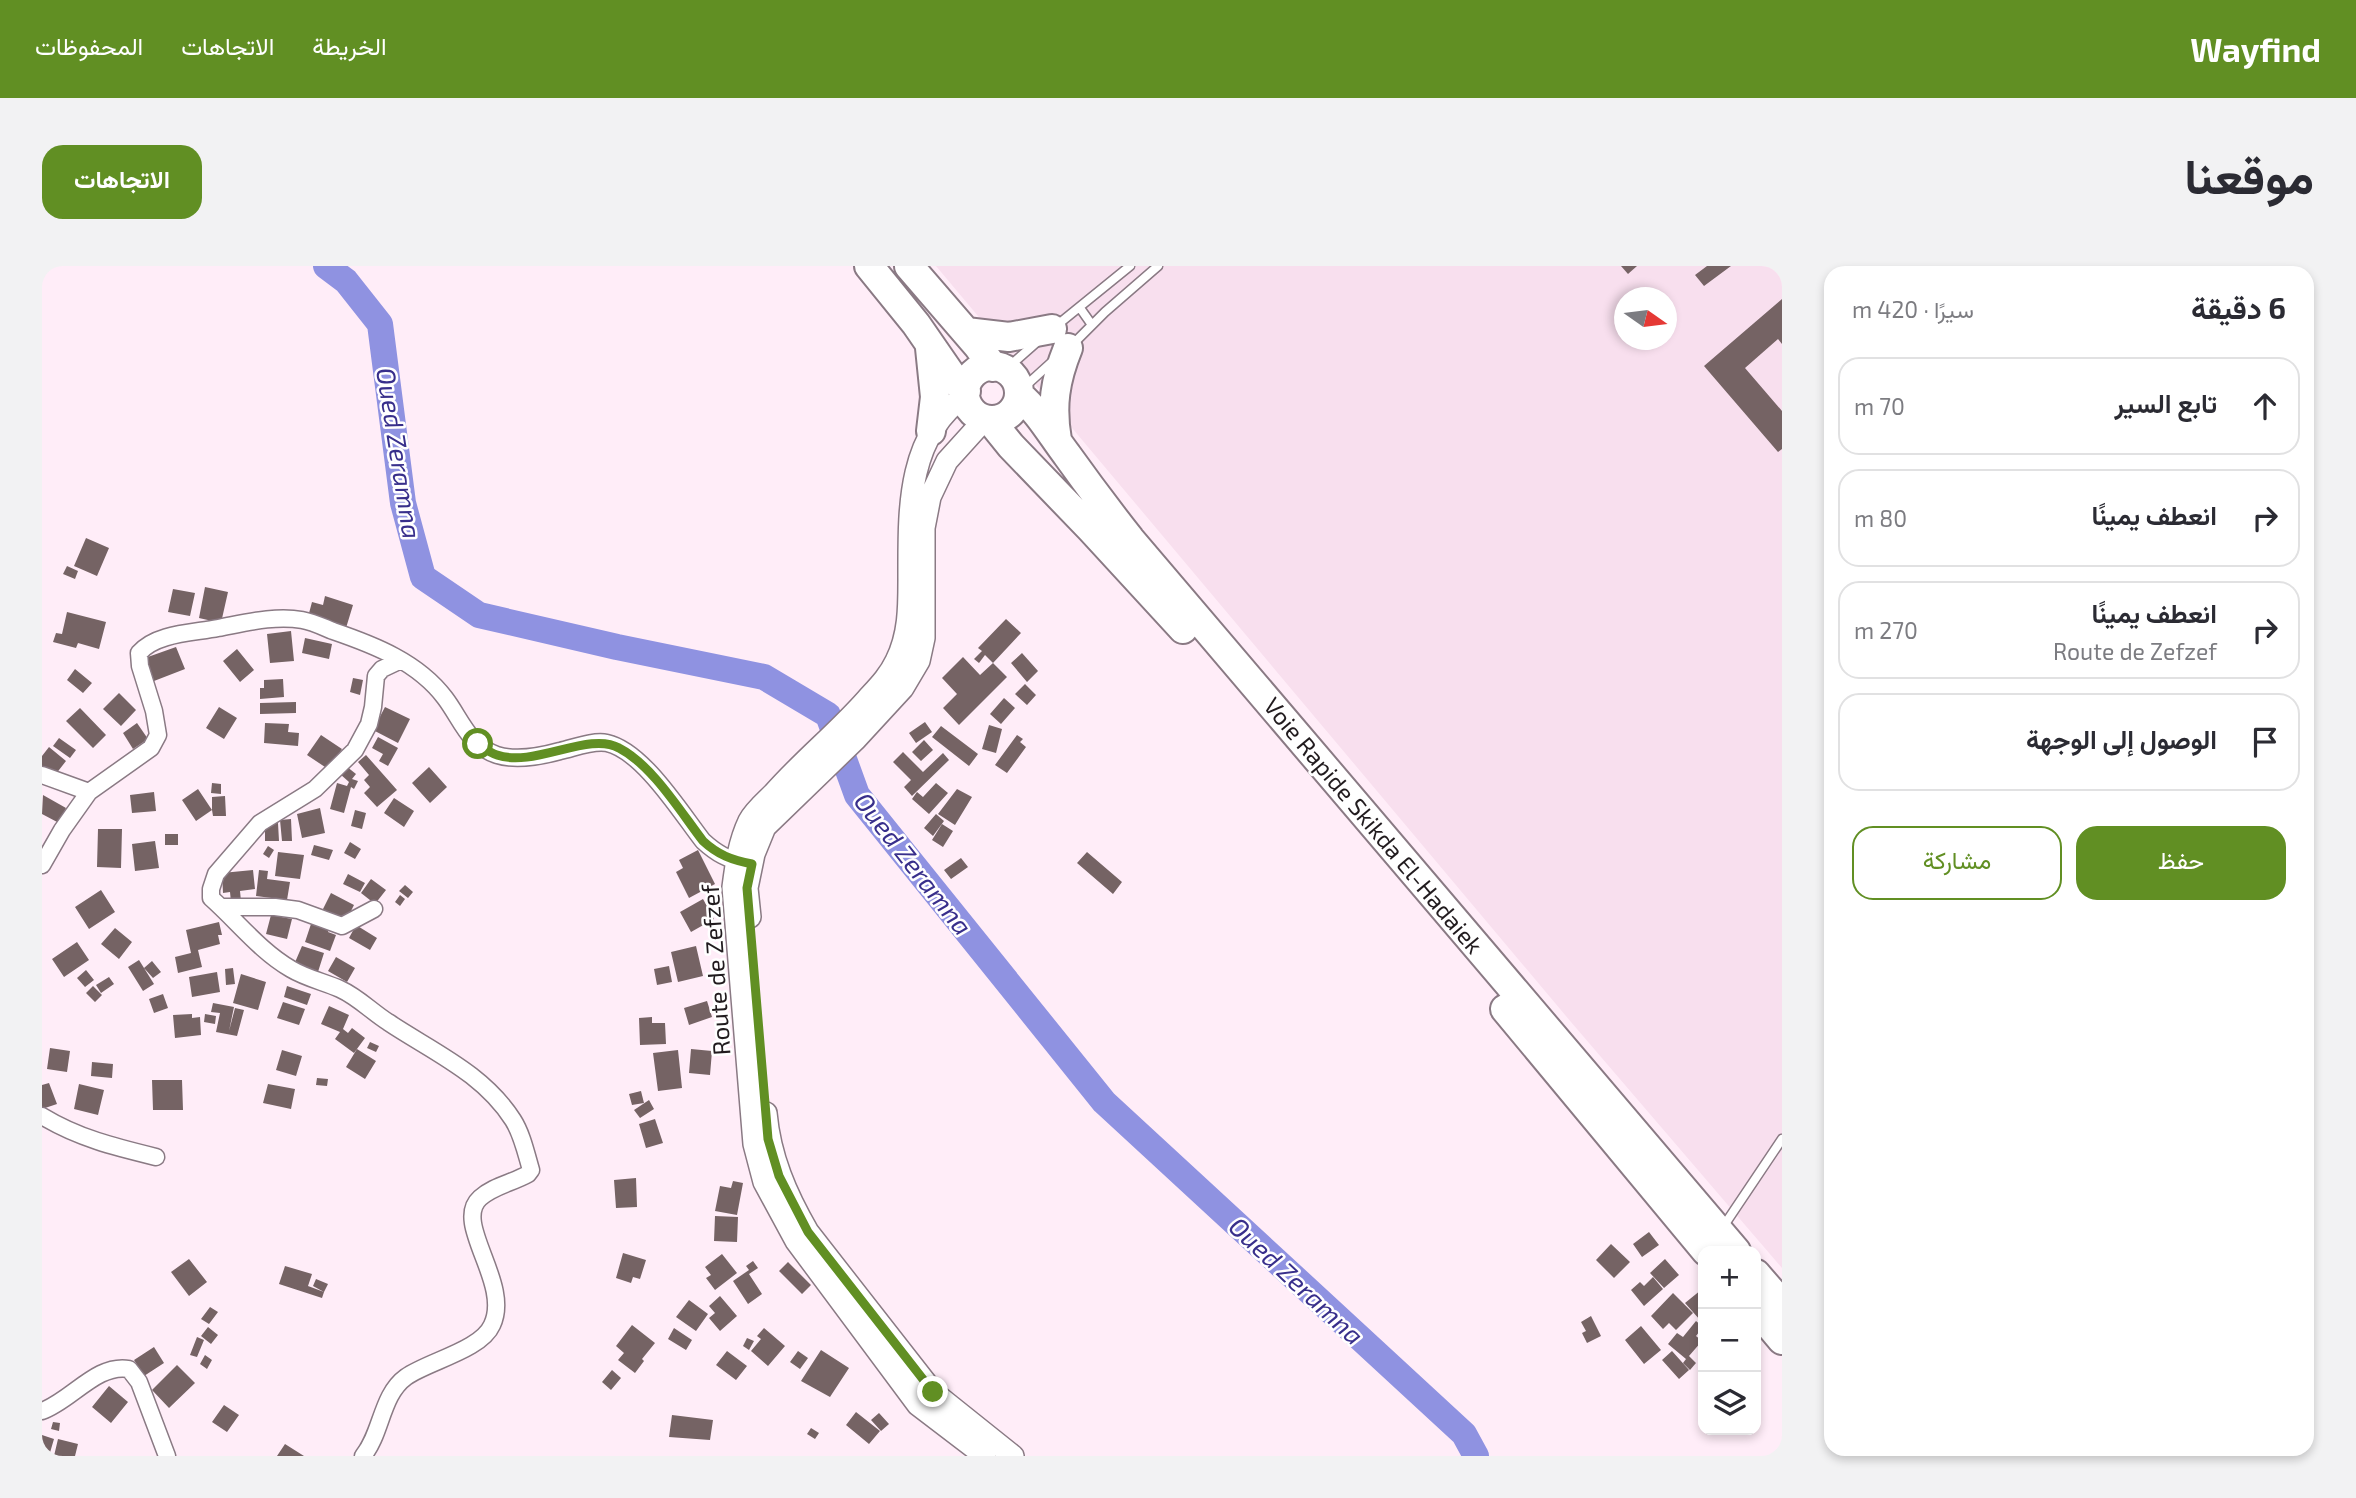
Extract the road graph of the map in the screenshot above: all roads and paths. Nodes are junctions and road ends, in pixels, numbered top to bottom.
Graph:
1 (869, 266) edge
2 (909, 266) edge
3 (1130, 266) edge
4 (1158, 266) edge
5 (1080, 308) junction
6 (1092, 325) junction
7 (966, 332) junction
8 (1060, 339) junction
9 (930, 345) junction
10 (1009, 381) junction
11 (966, 393) junction
12 (987, 419) junction
13 (931, 431) junction
14 (1058, 443) junction
15 (401, 660) junction
16 (851, 732) junction
17 (42, 775) edge
18 (89, 792) junction
19 (744, 863) junction
20 (42, 865) edge
21 (222, 907) junction
22 (374, 909) dead end
23 (42, 1116) edge
24 (1782, 1139) edge
25 (156, 1157) dead end
26 (1720, 1245) edge
27 (1761, 1280) edge
28 (1782, 1304) edge
29 (1761, 1315) edge
30 (1782, 1339) edge
31 (42, 1411) edge
32 (167, 1456) edge
33 (362, 1456) edge
34 (985, 1456) edge
35 (1013, 1456) edge

1 - 9 highway, Voie Rapide Skikda El-Hadaiek
2 - 7 highway, Voie Rapide Skikda El-Hadaiek
3 - 5 lane
4 - 6 lane
5 - 6 lane
5 - 8 lane
6 - 8 lane
7 - 8 highway
7 - 10 highway, Voie Rapide Skikda El-Hadaiek
8 - 10 lane
8 - 10 lane
8 - 14 highway
9 - 11 highway, Voie Rapide Skikda El-Hadaiek
9 - 13 highway
10 - 11 highway
10 - 12 highway
10 - 14 highway, Voie Rapide Skikda El-Hadaiek
11 - 12 highway, Voie Rapide Skikda El-Hadaiek
11 - 13 main road, Route de Zefzef
12 - 16 main road, Route de Zefzef
12 - 26 highway, Voie Rapide Skikda El-Hadaiek
13 - 16 main road, Route de Zefzef
14 - 26 highway, Voie Rapide Skikda El-Hadaiek
15 - 18 street
15 - 19 street
15 - 21 street
16 - 19 main road, Route de Zefzef
17 - 18 street
18 - 20 street
19 - 34 main road, Route de Zefzef
19 - 35 main road, Route de Zefzef
21 - 22 street
21 - 33 street
23 - 25 street
24 - 26 lane
27 - 28 highway
29 - 30 highway
31 - 32 street

